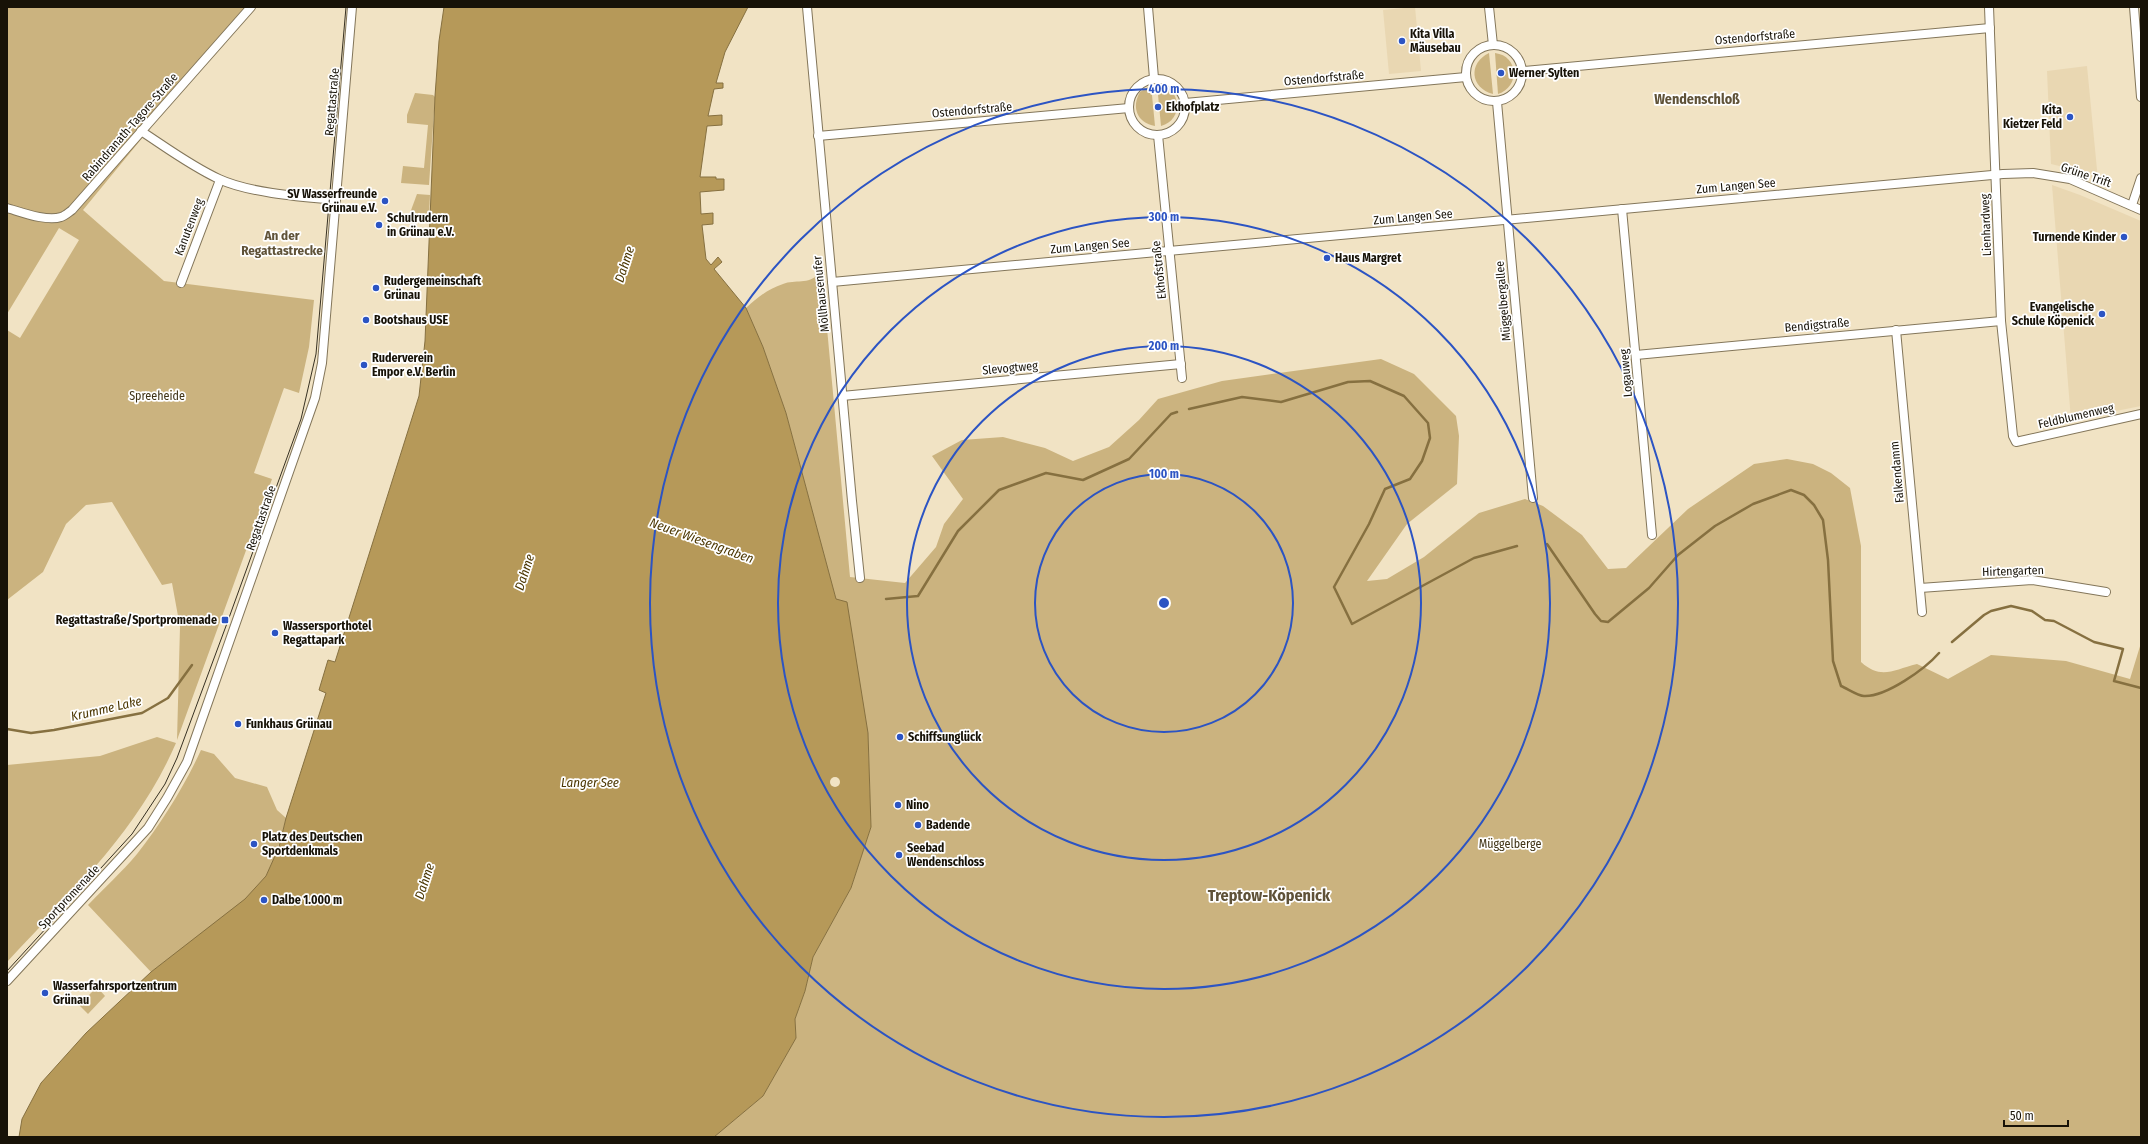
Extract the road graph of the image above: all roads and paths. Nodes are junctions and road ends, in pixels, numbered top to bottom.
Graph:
1 (251, 7) edge
2 (352, 7) edge
3 (807, 7) edge
4 (1148, 7) edge
5 (1489, 7) edge
6 (1989, 7) edge
7 (2134, 7) edge
8 (1990, 28) junction
9 (1493, 44) junction
10 (1523, 71) junction
11 (1466, 77) junction
12 (1154, 78) junction
13 (2141, 97) edge
14 (1497, 102) junction
15 (1184, 103) junction
16 (1128, 108) junction
17 (142, 131) junction
18 (1158, 135) junction
19 (818, 136) junction
20 (1996, 174) junction
21 (2141, 178) edge
22 (220, 180) junction
23 (336, 200) junction
24 (2132, 205) junction
25 (7, 208) edge
26 (1622, 209) junction
27 (2141, 210) edge
28 (1508, 220) junction
29 (1169, 250) junction
30 (832, 282) junction
31 (180, 283) dead end
32 (2000, 321) junction
33 (1896, 330) junction
34 (1636, 355) junction
35 (1181, 364) junction
36 (1182, 378) dead end
37 (842, 396) junction
38 (2141, 414) edge
39 (2016, 442) joint
40 (1533, 498) dead end
41 (1652, 535) dead end
42 (860, 578) dead end
43 (1920, 588) junction
44 (2106, 592) dead end
45 (1922, 612) dead end
46 (148, 828) joint
47 (7, 981) edge

1 - 17 street, Rabindranath-Tagore-Straße
2 - 23 street, Regattastraße
3 - 19 street, Möllhausenufer
4 - 12 street
5 - 9 street
6 - 8 street, Lienhardweg
7 - 13 street
8 - 10 street, Ostendorfstraße
8 - 20 street, Lienhardweg
9 - 10 street
9 - 11 street
10 - 14 street
11 - 14 street
11 - 15 street, Ostendorfstraße
12 - 15 street
12 - 16 street
14 - 28 street, Müggelbergallee
15 - 18 street
16 - 18 street
16 - 19 street, Ostendorfstraße
17 - 22 street
17 - 25 street, Rabindranath-Tagore-Straße
18 - 29 street, Ekhofstraße
19 - 30 street, Möllhausenufer
20 - 24 street, Grüne Trift
20 - 26 street, Zum Langen See
20 - 32 street, Lienhardweg
21 - 24 street
22 - 23 street
22 - 31 street, Kanutenweg
23 - 46 street, Regattastraße
24 - 27 street, Grüne Trift
26 - 28 street, Zum Langen See
26 - 34 street, Logauweg
28 - 29 street, Zum Langen See
28 - 40 street, Müggelbergallee
29 - 30 street, Zum Langen See
29 - 35 street, Ekhofstraße
30 - 37 street, Möllhausenufer
32 - 33 street, Bendigstraße
32 - 39 street, Lienhardweg
33 - 34 street, Bendigstraße
33 - 43 street, Falkendamm
34 - 41 street, Logauweg
35 - 36 street, Ekhofstraße
35 - 37 street, Slevogtweg
37 - 42 street, Möllhausenufer
38 - 39 street, Feldblumenweg
43 - 44 street, Hirtengarten
43 - 45 street, Falkendamm
46 - 47 street, Sportpromenade

